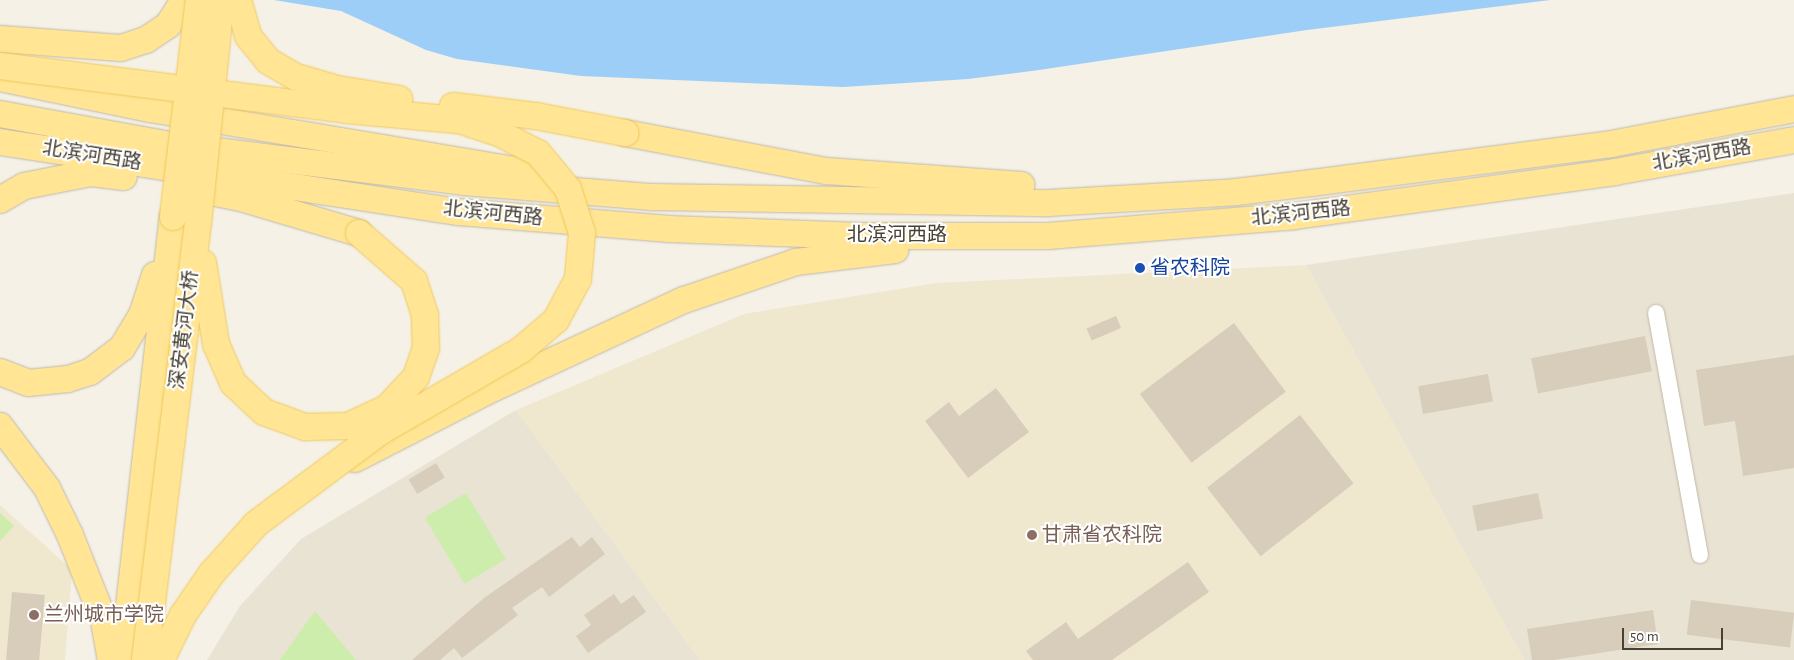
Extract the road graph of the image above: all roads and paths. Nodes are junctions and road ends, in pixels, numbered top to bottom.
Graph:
1 (184, 0) edge
2 (199, 0) edge
3 (221, 0) edge
4 (238, 0) edge
5 (0, 39) edge
6 (0, 66) edge
7 (0, 78) edge
8 (1794, 109) edge
9 (0, 114) edge
10 (1794, 140) edge
11 (0, 142) edge
12 (106, 158) junction
13 (156, 182) junction
14 (303, 188) junction
15 (1236, 192) junction
16 (652, 197) junction
17 (241, 198) junction
18 (0, 200) edge
19 (173, 217) junction
20 (198, 223) junction
21 (1001, 236) junction
22 (1656, 313) dead end
23 (0, 372) edge
24 (0, 426) edge
25 (0, 449) edge
26 (302, 488) junction
27 (70, 535) junction
28 (1700, 555) dead end
29 (112, 660) edge
30 (123, 660) edge
31 (145, 660) edge
32 (161, 660) edge

1 - 5 main road
2 - 19 main road, 深安黄河大桥, bridge
3 - 20 main road, 深安黄河大桥, bridge
4 - 15 main road, bridge
6 - 26 main road, bridge
7 - 16 main road
8 - 15 main road, 北滨河西路
9 - 16 main road, 北滨河西路
10 - 21 main road, 北滨河西路
11 - 12 main road, 北滨河西路
12 - 13 main road
12 - 14 main road, 北滨河西路
13 - 17 main road
13 - 18 main road
14 - 17 main road
14 - 21 main road, 北滨河西路
15 - 16 main road, 北滨河西路
17 - 20 main road, bridge
19 - 23 main road
19 - 30 main road, 深安黄河大桥
20 - 31 main road, 深安黄河大桥, bridge
21 - 26 main road, bridge
22 - 28 street
24 - 27 main road
25 - 27 main road
26 - 32 main road, bridge
27 - 29 main road

